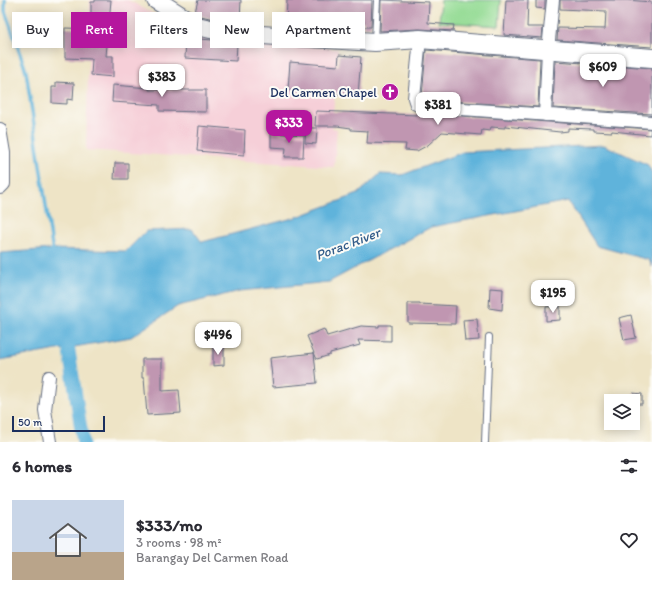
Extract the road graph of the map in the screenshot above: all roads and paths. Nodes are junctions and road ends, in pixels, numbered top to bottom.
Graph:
1 (156, 0) edge
2 (377, 0) edge
3 (553, 0) edge
4 (420, 39) junction
5 (374, 42) junction
6 (548, 50) junction
7 (652, 58) edge
8 (545, 115) junction
9 (652, 122) edge
10 (0, 129) edge
11 (0, 188) edge
12 (489, 337) dead end
13 (50, 378) dead end
14 (50, 442) edge
15 (485, 442) edge

1 - 5 street
2 - 5 lane
3 - 6 street
4 - 5 street
4 - 6 street
4 - 8 street
6 - 7 street
6 - 8 street
8 - 9 street
10 - 11 street
12 - 15 lane
13 - 14 street

